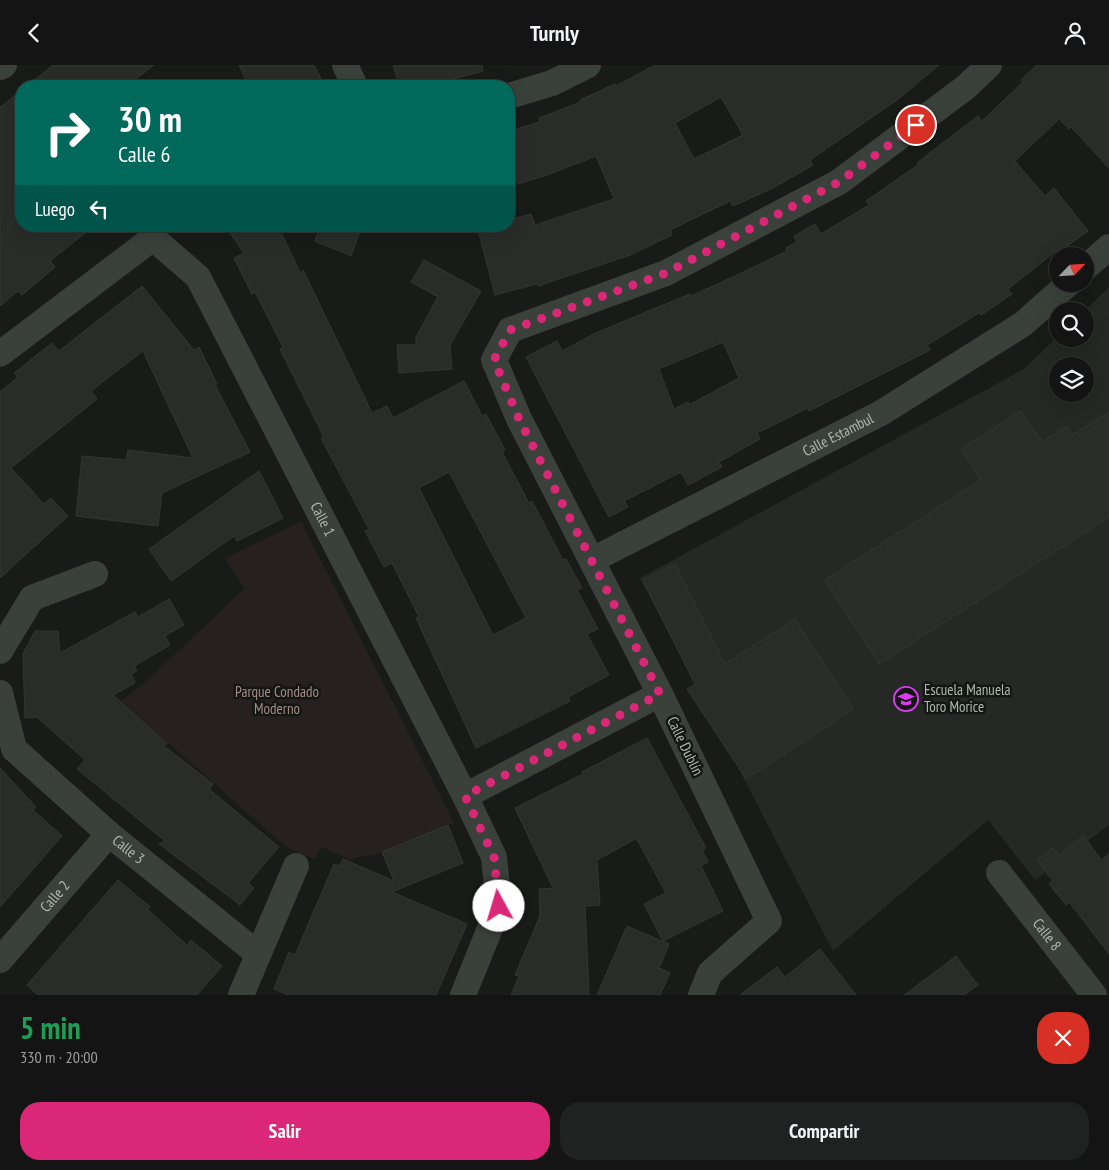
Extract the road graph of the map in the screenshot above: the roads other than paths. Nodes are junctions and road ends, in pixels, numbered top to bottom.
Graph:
1 (4, 65) edge
2 (345, 65) edge
3 (588, 65) edge
4 (989, 65) edge
5 (0, 67) edge
6 (352, 80) edge
7 (515, 94) edge
8 (1109, 247) edge
9 (1094, 260) edge
10 (1058, 293) edge
11 (0, 354) edge
12 (592, 560) junction
13 (95, 574) dead end
14 (0, 651) edge
15 (0, 693) edge
16 (660, 694) junction
17 (465, 796) junction
18 (109, 834) junction
19 (296, 866) dead end
20 (999, 873) dead end
21 (258, 953) junction
22 (0, 960) edge
23 (1083, 991) edge
24 (241, 995) edge
25 (463, 995) edge
26 (701, 995) edge

1 - 5 street
2 - 6 street
3 - 7 street
4 - 12 street, Calle Dublín
8 - 9 street
10 - 12 street, Calle Estambul
11 - 17 street, Calle 1
12 - 16 street, Calle Dublín
13 - 14 street
15 - 18 street, Calle 3
16 - 17 street
16 - 26 street, Calle Dublín
17 - 25 street, Calle 1
18 - 21 street, Calle 3
18 - 22 street, Calle 2
19 - 21 street
20 - 23 street, Calle 8
21 - 24 street

